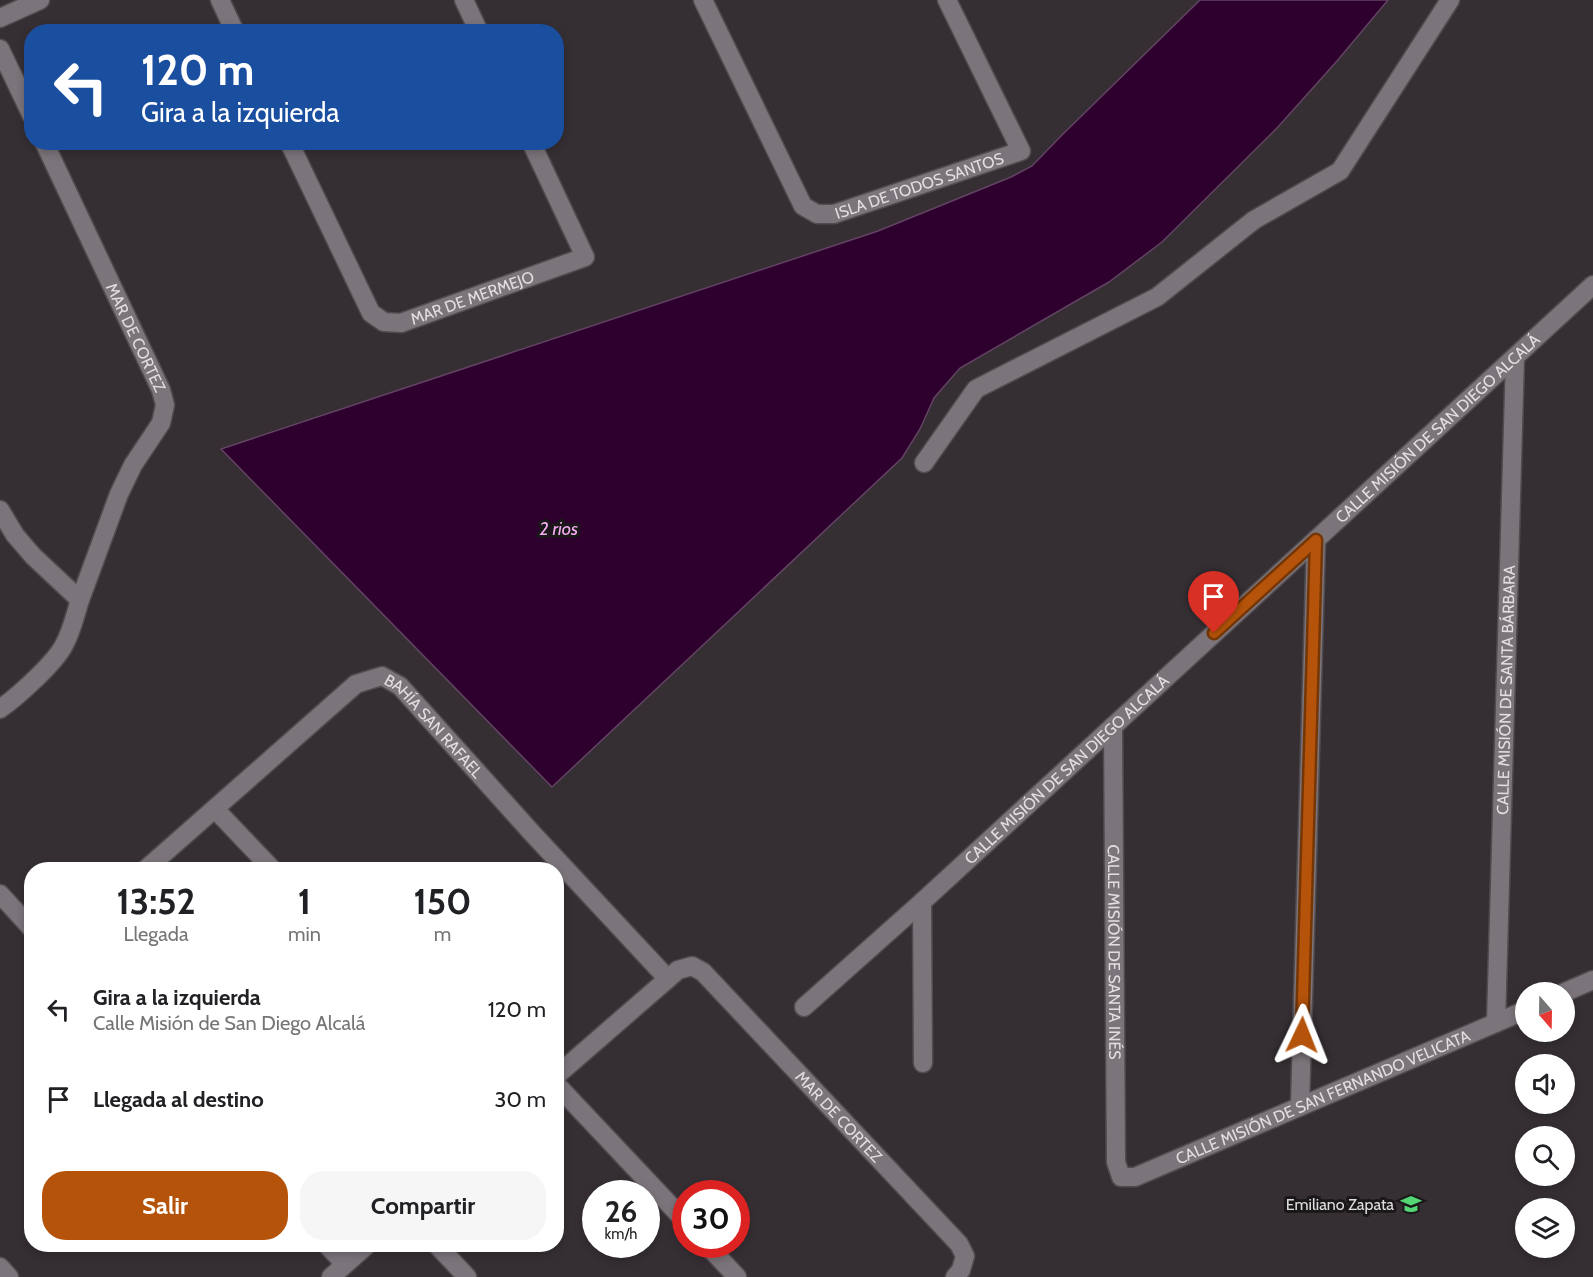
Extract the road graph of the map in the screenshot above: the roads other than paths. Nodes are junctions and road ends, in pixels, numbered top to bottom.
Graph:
1 (40, 0) edge
2 (220, 0) edge
3 (464, 0) edge
4 (703, 0) edge
5 (947, 0) edge
6 (1450, 0) edge
7 (0, 18) edge
8 (231, 24) edge
9 (475, 24) edge
10 (0, 49) edge
11 (24, 99) edge
12 (48, 150) edge
13 (293, 150) edge
14 (535, 150) edge
15 (1593, 285) edge
16 (1515, 357) junction
17 (924, 463) dead end
18 (0, 510) edge
19 (1316, 540) junction
20 (80, 600) junction
21 (0, 709) edge
22 (1113, 726) junction
23 (215, 809) junction
24 (154, 862) edge
25 (265, 862) edge
26 (559, 862) edge
27 (564, 867) edge
28 (0, 894) edge
29 (922, 902) junction
30 (24, 920) edge
31 (668, 979) junction
32 (1593, 980) edge
33 (1575, 988) edge
34 (804, 1007) dead end
35 (1515, 1015) edge
36 (1496, 1023) junction
37 (923, 1063) dead end
38 (564, 1069) edge
39 (564, 1092) edge
40 (1300, 1106) junction
41 (1121, 1177) joint
42 (672, 1207) edge
43 (334, 1252) edge
44 (359, 1252) edge
45 (444, 1252) edge
46 (719, 1258) edge
47 (345, 1264) junction
48 (0, 1267) edge
49 (9, 1277) edge
50 (331, 1277) edge
51 (467, 1277) edge
52 (737, 1277) edge
53 (955, 1277) edge

1 - 7 street
2 - 8 street
3 - 9 street
4 - 5 street, ISLA DE TODOS SANTOS
6 - 17 street
10 - 11 street
12 - 20 street, MAR DE CORTEZ
13 - 14 street, MAR DE MERMEJO
15 - 16 street, CALLE MISIÓN DE SAN DIEGO ALCALÁ
16 - 19 street, CALLE MISIÓN DE SAN DIEGO ALCALÁ
16 - 36 street, CALLE MISIÓN DE SANTA BÁRBARA
18 - 20 street
19 - 22 street, CALLE MISIÓN DE SAN DIEGO ALCALÁ
19 - 40 street
20 - 21 street, MAR DE CORTEZ
22 - 29 street, CALLE MISIÓN DE SAN DIEGO ALCALÁ
22 - 41 street, CALLE MISIÓN DE SANTA INÉS
23 - 24 street, BAHÍA SAN RAFAEL
23 - 25 street
23 - 26 street, BAHÍA SAN RAFAEL
27 - 31 street, BAHÍA SAN RAFAEL
28 - 30 street
29 - 34 street, CALLE MISIÓN DE SAN DIEGO ALCALÁ
29 - 37 street
31 - 38 street
31 - 53 street, MAR DE CORTEZ
32 - 33 street
35 - 36 street, CALLE MISIÓN DE SAN FERNANDO VELICATA
36 - 40 street, CALLE MISIÓN DE SAN FERNANDO VELICATA
39 - 42 street
40 - 41 street, CALLE MISIÓN DE SAN FERNANDO VELICATA
43 - 47 street
44 - 47 street
45 - 51 street
46 - 52 street
47 - 50 street
48 - 49 street

